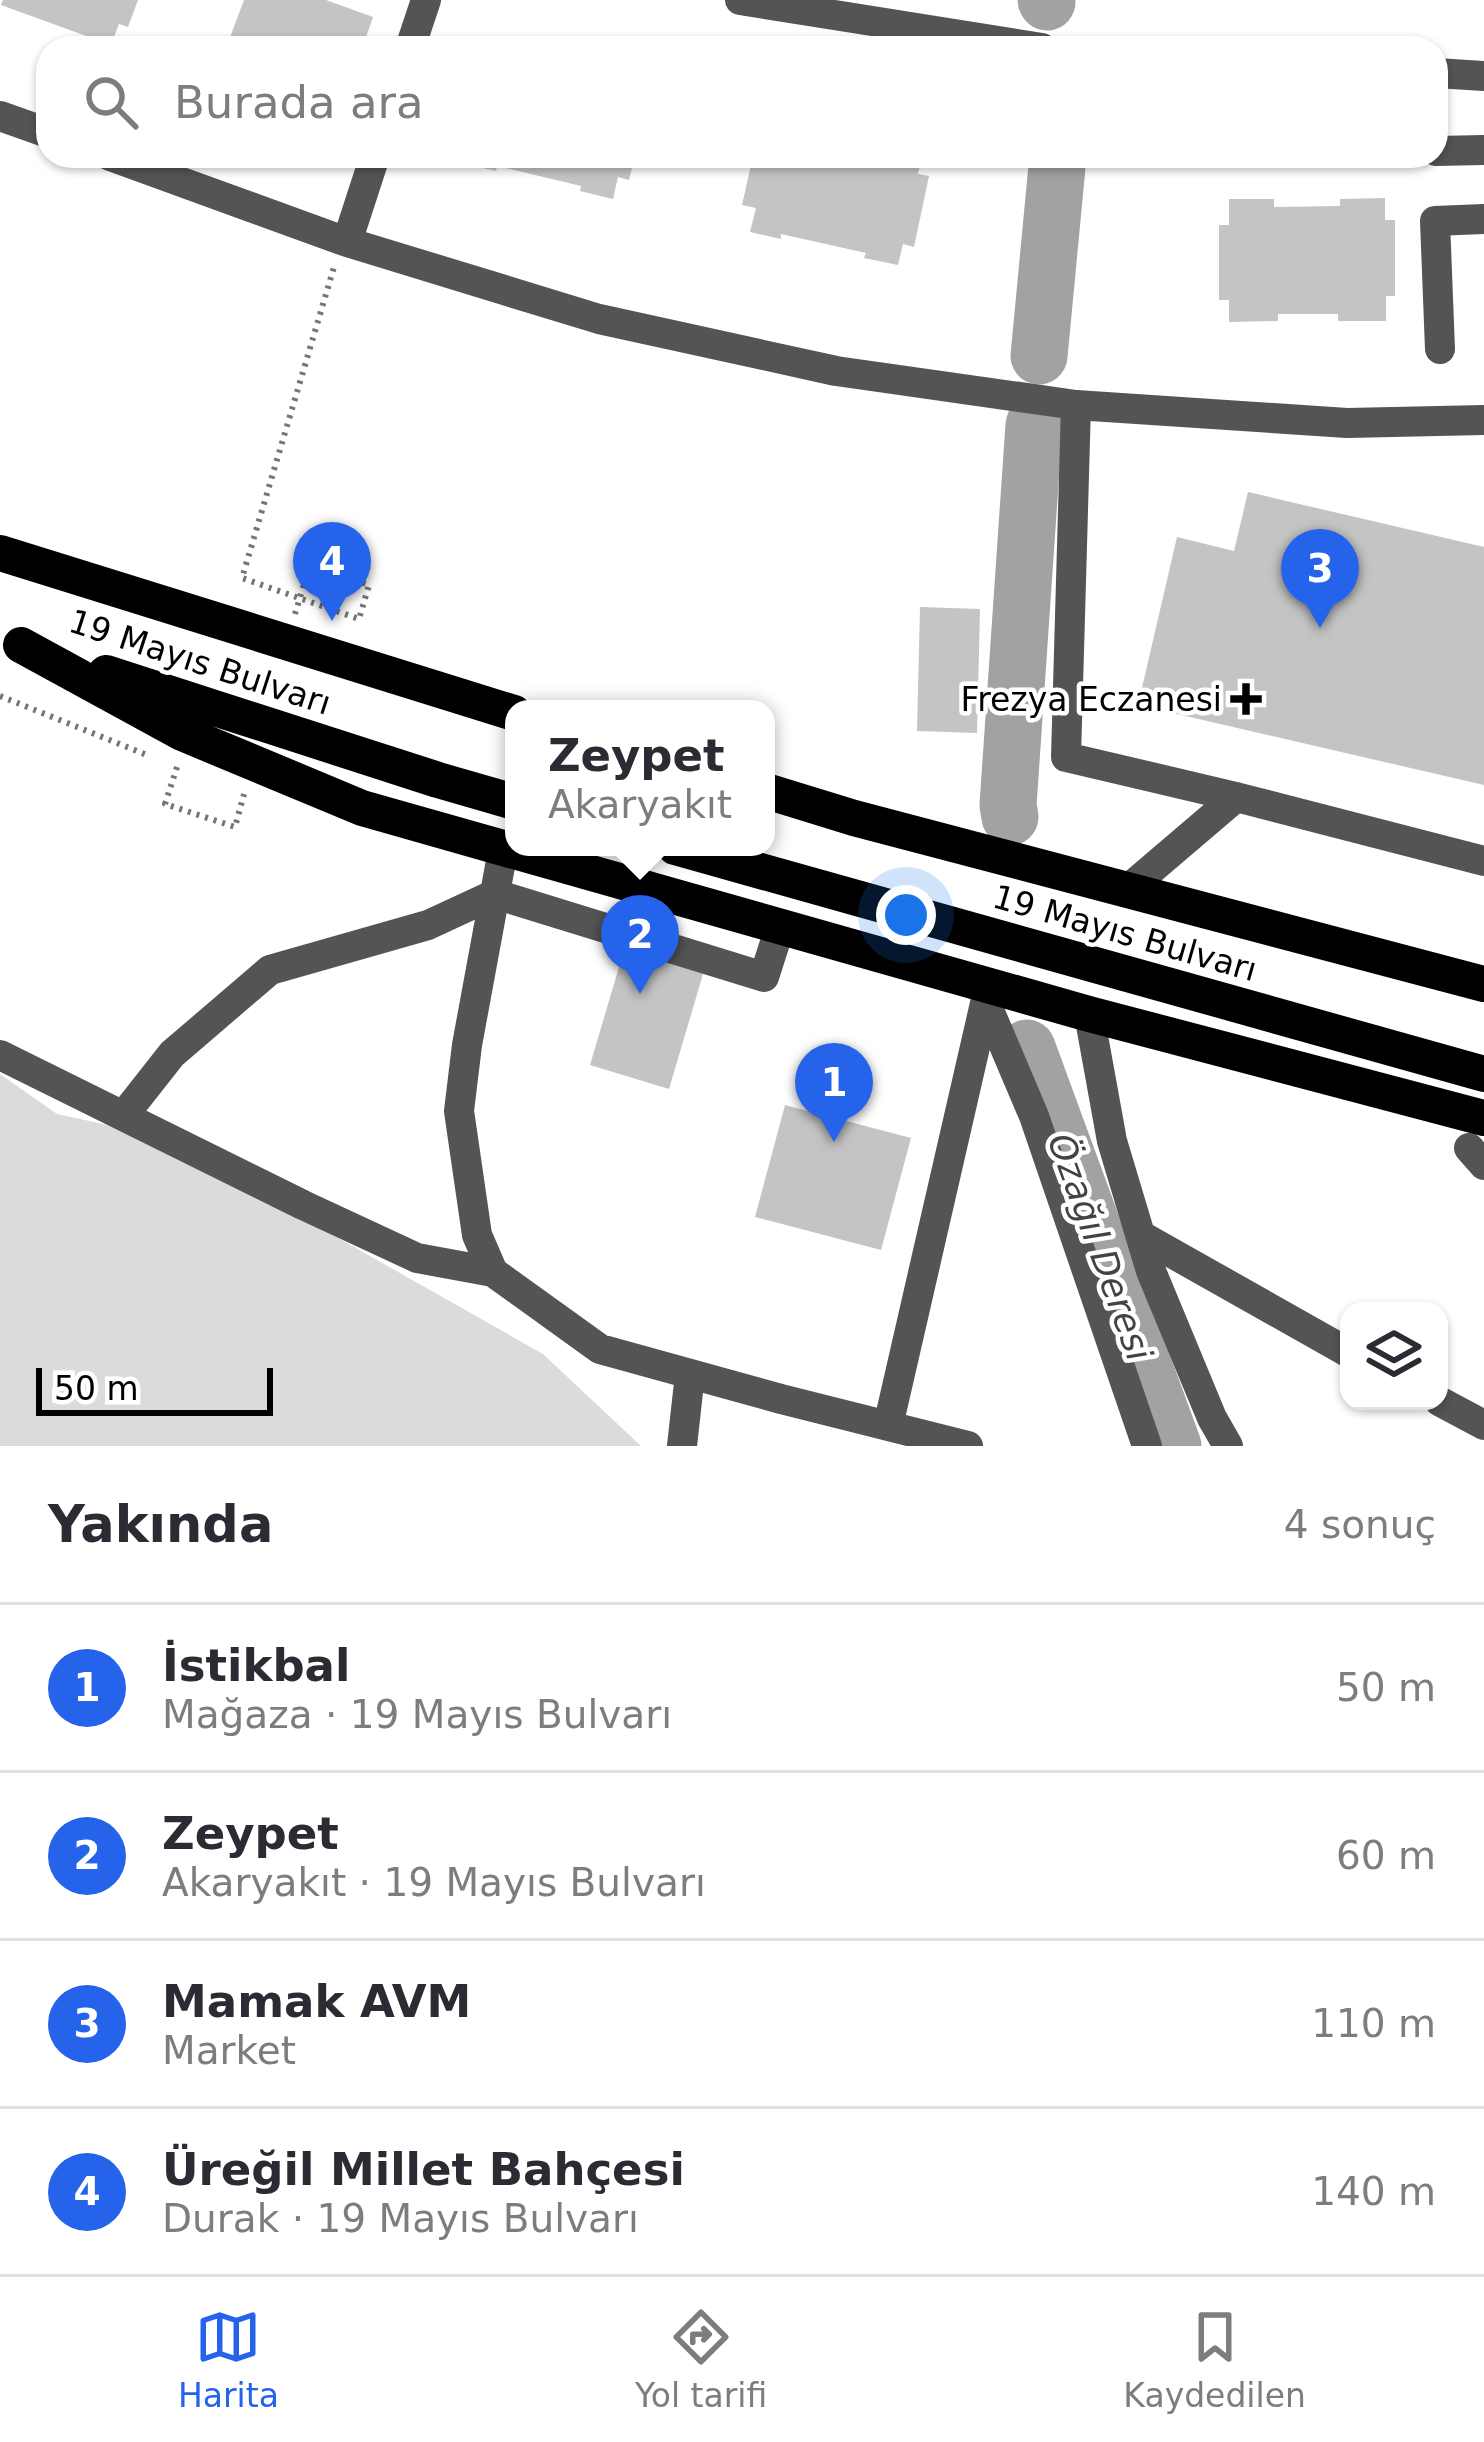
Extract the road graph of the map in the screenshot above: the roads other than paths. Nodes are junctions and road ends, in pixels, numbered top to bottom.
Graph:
1 (426, 0) edge
2 (740, 0) edge
3 (414, 36) edge
4 (966, 36) edge
5 (1448, 74) edge
6 (1484, 76) edge
7 (0, 116) edge
8 (36, 129) edge
9 (1484, 150) edge
10 (1448, 152) edge
11 (140, 168) edge
12 (371, 168) edge
13 (1484, 219) edge
14 (342, 250) junction
15 (1440, 349) dead end
16 (1076, 405) junction
17 (1484, 420) edge
18 (0, 553) edge
19 (10, 642) edge
20 (505, 710) edge
21 (775, 794) edge
22 (1236, 797) junction
23 (505, 799) edge
24 (502, 850) junction
25 (505, 851) edge
26 (524, 856) edge
27 (707, 856) edge
28 (1484, 861) edge
29 (1127, 890) junction
30 (495, 894) junction
31 (905, 912) junction
32 (780, 927) junction
33 (829, 940) junction
34 (1484, 984) edge
35 (988, 994) junction
36 (1089, 1014) junction
37 (0, 1054) edge
38 (1484, 1074) edge
39 (124, 1115) junction
40 (1479, 1143) edge
41 (1140, 1235) junction
42 (493, 1272) junction
43 (1340, 1347) edge
44 (690, 1374) junction
45 (1448, 1406) edge
46 (1484, 1425) edge
47 (895, 1434) edge
48 (682, 1446) edge
49 (968, 1446) edge
50 (1147, 1446) edge
51 (1228, 1446) edge

1 - 3 street
2 - 4 street
5 - 6 street
7 - 8 street
9 - 10 street
11 - 14 street
12 - 14 street
13 - 15 street
14 - 16 street
16 - 17 street
16 - 22 street
18 - 20 highway, 19 Mayıs Bulvarı
19 - 23 highway, 19 Mayıs Bulvarı
19 - 24 highway
21 - 29 highway, 19 Mayıs Bulvarı
22 - 28 street
22 - 29 street
24 - 25 highway
24 - 30 street
26 - 32 highway
27 - 31 highway, 19 Mayıs Bulvarı
29 - 34 highway, 19 Mayıs Bulvarı
30 - 32 street
30 - 39 street
30 - 42 street
31 - 33 highway
31 - 38 highway, 19 Mayıs Bulvarı
32 - 33 highway
33 - 35 highway
35 - 36 highway
35 - 47 street
35 - 50 street
36 - 40 highway
36 - 41 street
37 - 39 street
39 - 42 street
41 - 43 street
41 - 51 street
42 - 44 street
44 - 47 street
44 - 48 street
45 - 46 street
47 - 49 street

